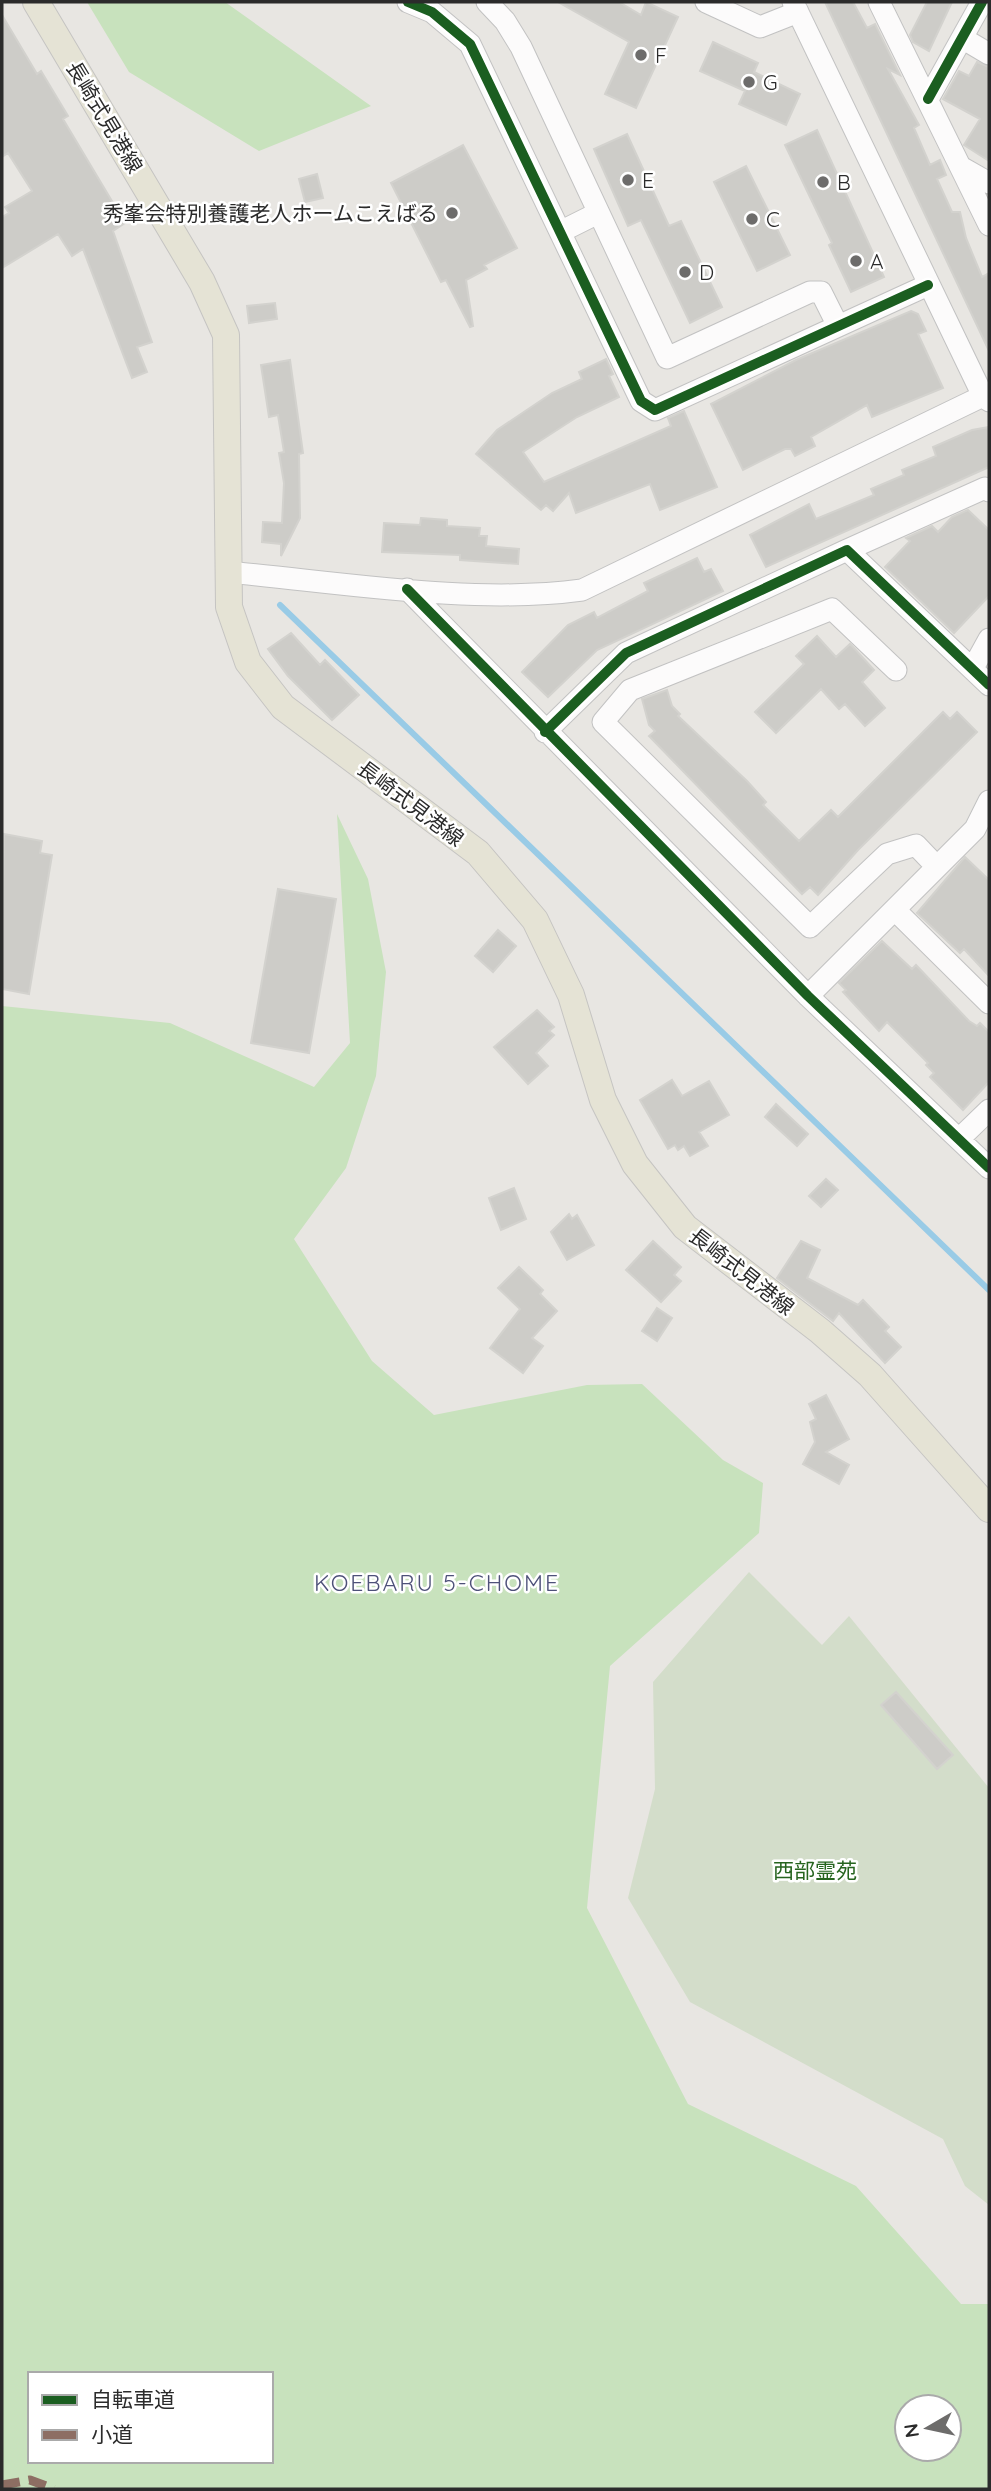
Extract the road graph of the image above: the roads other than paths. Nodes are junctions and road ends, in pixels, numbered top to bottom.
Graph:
1 (36, 2) edge
2 (408, 2) edge
3 (487, 2) edge
4 (706, 2) edge
5 (879, 2) edge
6 (982, 2) edge
7 (795, 7) edge
8 (962, 38) junction
9 (989, 54) edge
10 (928, 99) junction
11 (961, 167) junction
12 (989, 183) edge
13 (598, 213) junction
14 (989, 225) edge
15 (560, 232) junction
16 (928, 285) junction
17 (838, 326) junction
18 (986, 398) edge
19 (989, 491) edge
20 (847, 550) junction
21 (227, 572) junction
22 (407, 589) junction
23 (989, 639) edge
24 (973, 668) junction
25 (896, 670) dead end
26 (989, 685) edge
27 (545, 732) junction
28 (989, 801) edge
29 (982, 836) edge
30 (937, 867) junction
31 (895, 910) junction
32 (808, 996) junction
33 (989, 1003) edge
34 (989, 1110) edge
35 (959, 1139) junction
36 (989, 1168) edge
37 (989, 1509) edge

1 - 21 main road, 長崎式見港線
2 - 15 street
3 - 13 street
4 - 7 street
5 - 10 street
6 - 8 street
7 - 16 street
8 - 9 street
8 - 10 street
10 - 11 street
11 - 12 street
11 - 14 street
13 - 15 street
13 - 17 street
15 - 17 street
16 - 17 street
16 - 18 street
18 - 22 street
19 - 20 street
20 - 24 street
20 - 27 street
21 - 22 street
21 - 37 main road, 長崎式見港線
22 - 27 street
23 - 24 street
24 - 26 street
25 - 30 street
27 - 32 street
28 - 29 street
29 - 30 street
30 - 31 street
31 - 32 street
31 - 33 street
32 - 35 street
34 - 35 street
35 - 36 street

